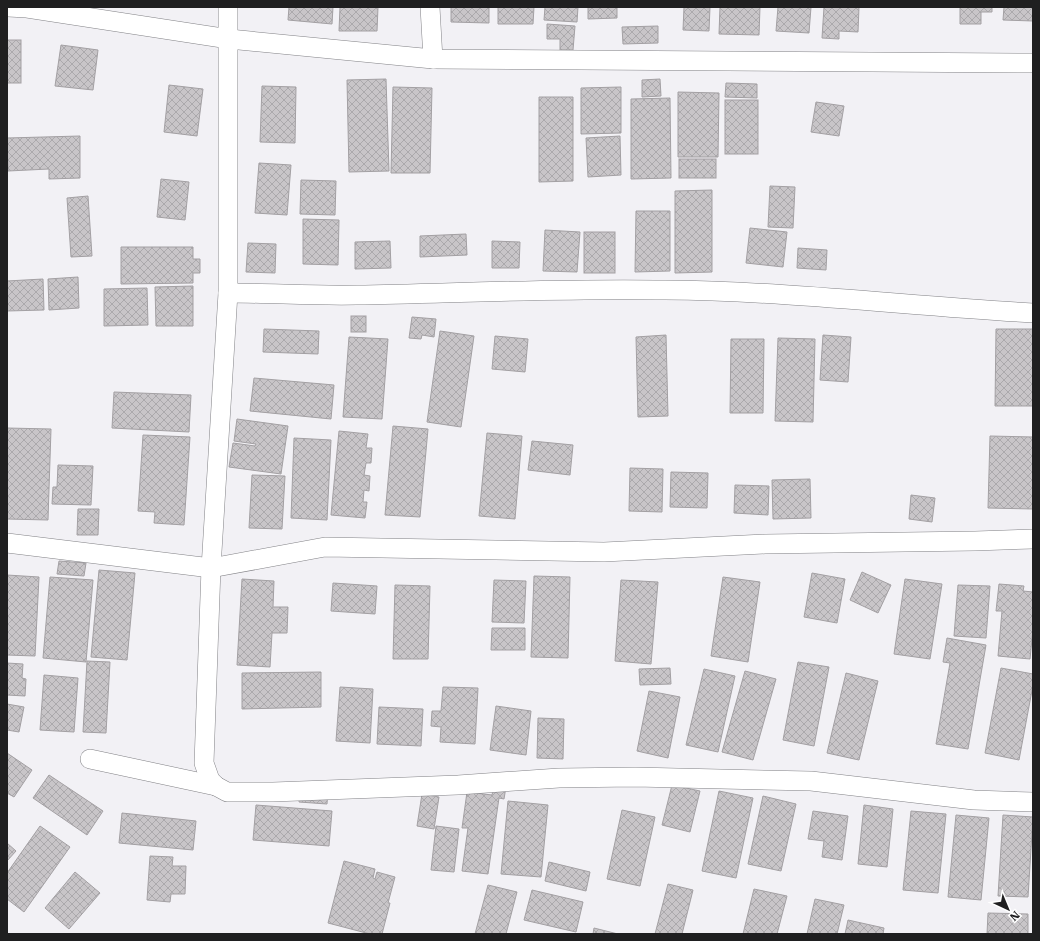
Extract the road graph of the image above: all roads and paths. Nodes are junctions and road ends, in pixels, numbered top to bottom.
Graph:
1 (8, 7) edge
2 (228, 7) edge
3 (430, 7) edge
4 (229, 39) junction
5 (433, 59) junction
6 (1033, 63) edge
7 (228, 293) junction
8 (1033, 313) edge
9 (1033, 539) edge
10 (7, 543) edge
11 (211, 568) junction
12 (90, 759) dead end
13 (216, 786) junction
14 (1033, 802) edge

1 - 4 street
2 - 4 street
3 - 5 street
4 - 5 street
4 - 7 street
5 - 6 street
7 - 8 street
7 - 11 street
9 - 11 street
10 - 11 street
11 - 13 street
12 - 13 street
13 - 14 street

